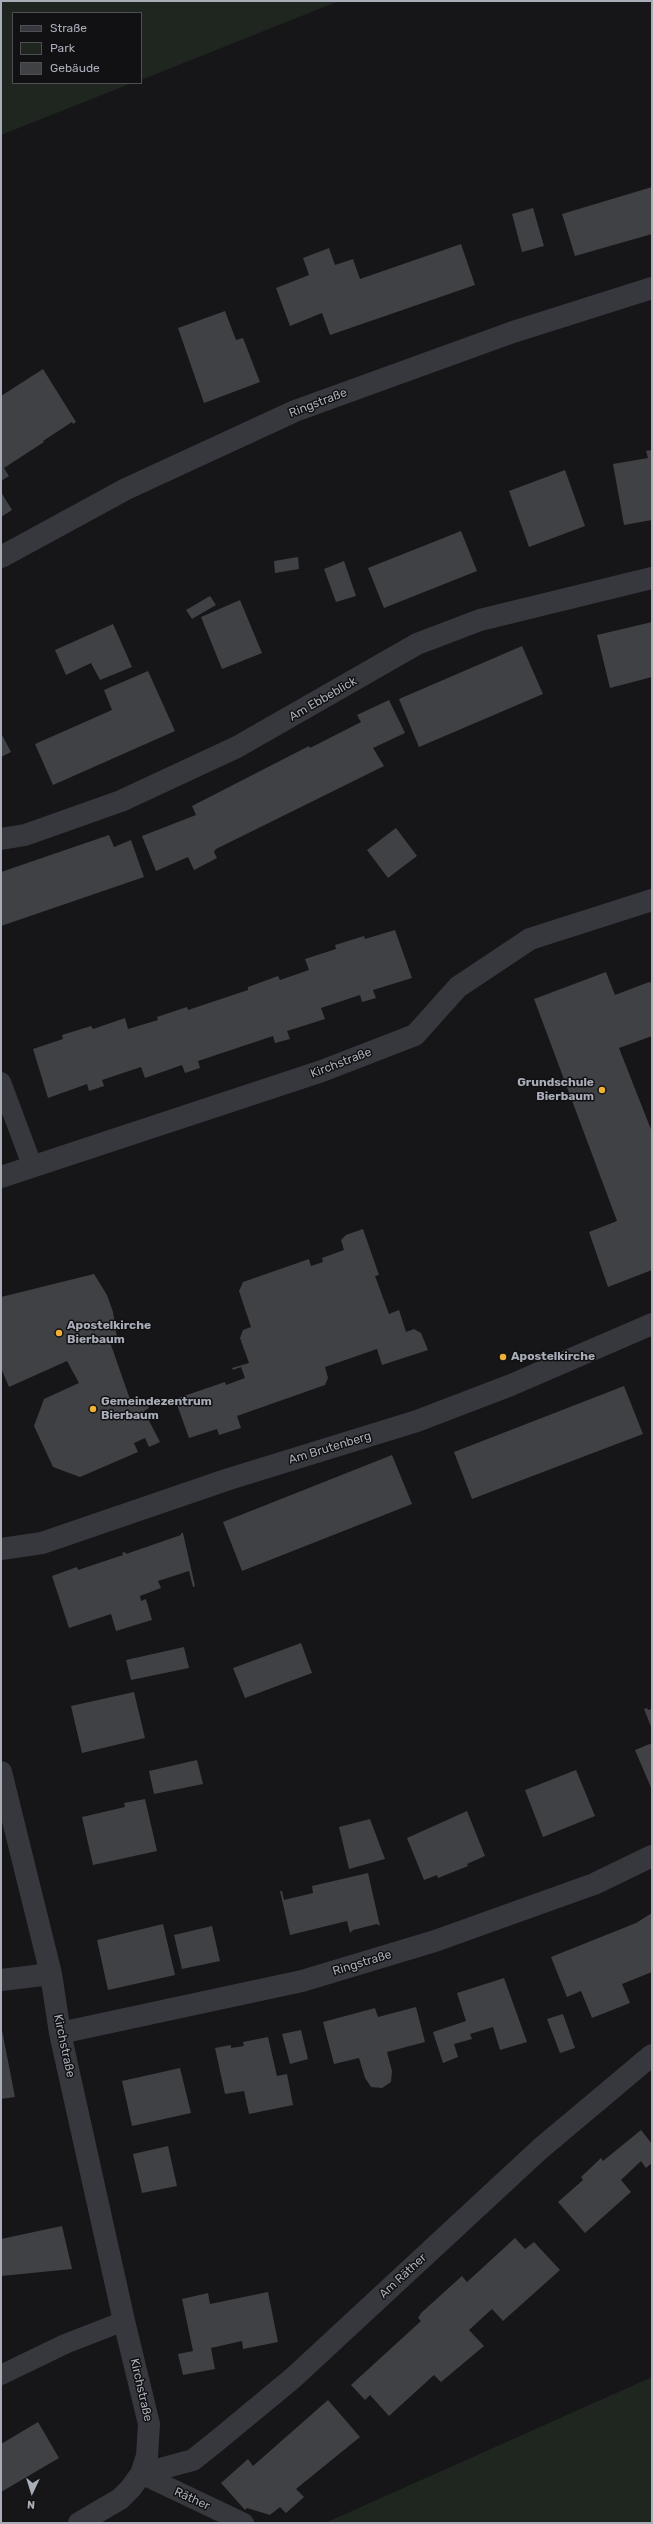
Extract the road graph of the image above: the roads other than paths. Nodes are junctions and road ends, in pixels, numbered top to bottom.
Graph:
1 (652, 288) edge
2 (1, 557) edge
3 (652, 578) edge
4 (1, 839) edge
5 (652, 900) edge
6 (1, 1082) edge
7 (32, 1165) junction
8 (1, 1177) edge
9 (652, 1324) edge
10 (1, 1548) edge
11 (1, 1772) edge
12 (652, 1856) edge
13 (51, 1974) junction
14 (1, 1980) edge
15 (60, 2033) junction
16 (652, 2055) edge
17 (124, 2321) junction
18 (1, 2375) edge
19 (141, 2474) junction
20 (79, 2523) edge
21 (244, 2523) edge

1 - 2 street, Ringstraße
3 - 4 street, Am Ebbeblick
5 - 7 street, Kirchstraße
6 - 7 lane
7 - 8 street, Kirchstraße
9 - 10 street, Am Brutenberg
11 - 13 street, Kirchstraße
12 - 15 street, Ringstraße
13 - 14 street
13 - 15 street, Kirchstraße
15 - 17 street, Kirchstraße
16 - 19 street, Am Räther
17 - 18 lane
17 - 19 street, Kirchstraße
19 - 20 street, Kirchstraße
19 - 21 lane, Räther

